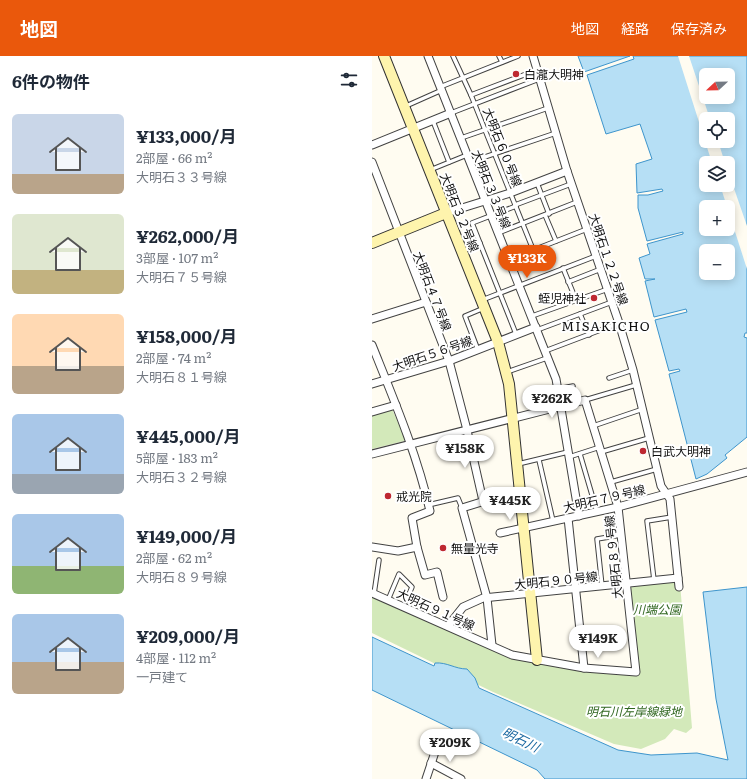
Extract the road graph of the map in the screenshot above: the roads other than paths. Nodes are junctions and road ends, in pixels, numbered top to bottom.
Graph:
1 (384, 56) edge
2 (428, 56) edge
3 (453, 56) edge
4 (499, 56) edge
5 (518, 56) edge
6 (533, 56) edge
7 (502, 62) junction
8 (537, 70) junction
9 (464, 78) junction
10 (539, 79) junction
11 (441, 89) junction
12 (471, 95) junction
13 (474, 104) junction
14 (405, 106) junction
15 (548, 108) junction
16 (451, 114) junction
17 (433, 120) junction
18 (414, 128) junction
19 (485, 130) junction
20 (556, 133) junction
21 (460, 138) junction
22 (372, 145) edge
23 (494, 153) junction
24 (468, 159) junction
25 (372, 162) edge
26 (449, 162) junction
27 (430, 170) junction
28 (567, 172) junction
29 (537, 183) junction
30 (571, 184) junction
31 (510, 193) junction
32 (541, 195) junction
33 (485, 201) junction
34 (577, 202) junction
35 (515, 206) junction
36 (446, 213) junction
37 (547, 214) junction
38 (491, 215) junction
39 (522, 223) junction
40 (587, 229) junction
41 (399, 233) junction
42 (498, 233) junction
43 (556, 241) junction
44 (372, 243) edge
45 (480, 243) junction
46 (532, 247) junction
47 (462, 251) junction
48 (596, 256) junction
49 (508, 257) junction
50 (563, 268) junction
51 (601, 269) junction
52 (568, 282) junction
53 (519, 286) junction
54 (608, 289) junction
55 (500, 293) junction
56 (576, 300) junction
57 (426, 302) junction
58 (612, 302) junction
59 (483, 304) junction
60 (580, 314) junction
61 (532, 316) junction
62 (372, 319) edge
63 (619, 323) junction
64 (536, 328) junction
65 (516, 334) junction
66 (589, 335) junction
67 (498, 342) junction
68 (372, 345) edge
69 (478, 350) junction
70 (546, 355) junction
71 (449, 361) junction
72 (633, 370) junction
73 (507, 372) junction
74 (608, 378) dead end
75 (386, 380) junction
76 (372, 384) edge
77 (637, 385) junction
78 (573, 386) dead end
79 (558, 389) junction
80 (585, 400) junction
81 (396, 405) junction
82 (561, 407) junction
83 (642, 410) junction
84 (372, 412) edge
85 (513, 420) junction
86 (593, 426) junction
87 (466, 431) junction
88 (649, 438) junction
89 (411, 445) junction
90 (601, 450) junction
91 (372, 454) edge
92 (569, 454) junction
93 (580, 454) junction
94 (539, 460) junction
95 (518, 464) junction
96 (657, 469) junction
97 (747, 472) edge
98 (611, 482) junction
99 (520, 490) junction
100 (665, 494) junction
101 (483, 501) junction
102 (428, 505) junction
103 (618, 507) junction
104 (462, 508) junction
105 (597, 512) junction
106 (579, 516) junction
107 (672, 517) junction
108 (568, 518) junction
109 (553, 521) junction
110 (524, 528) junction
111 (500, 533) dead end
112 (621, 535) junction
113 (372, 547) edge
114 (417, 547) junction
115 (379, 560) dead end
116 (678, 578) junction
117 (654, 580) junction
118 (627, 583) junction
119 (602, 586) junction
120 (679, 587) dead end
121 (576, 589) junction
122 (373, 593) edge
123 (531, 594) junction
124 (443, 597) dead end
125 (487, 598) junction
126 (388, 600) junction
127 (406, 602) dead end
128 (448, 626) junction
129 (492, 645) junction
130 (537, 660) junction
131 (584, 668) junction
132 (440, 737) dead end
133 (431, 764) junction
134 (457, 778) edge
135 (426, 779) edge

1 - 14 street, 大明石３２号線
2 - 11 street, 大明石３３号線
3 - 9 lane, 大明石６０号線
4 - 7 lane
5 - 7 lane
6 - 8 street, 大明石１２２号線
7 - 9 lane
8 - 10 street, 大明石１２２号線
8 - 12 lane
9 - 11 lane
9 - 12 lane, 大明石６０号線
10 - 13 lane
10 - 15 street, 大明石１２２号線
11 - 14 lane
11 - 16 street, 大明石３３号線
12 - 13 lane, 大明石６０号線
13 - 16 lane
13 - 19 lane, 大明石６０号線
14 - 18 street, 大明石３２号線
15 - 19 lane
15 - 20 street, 大明石１２２号線
16 - 17 street
16 - 21 street, 大明石３３号線
17 - 18 street
17 - 26 lane
18 - 22 street
18 - 27 street, 大明石３２号線
19 - 21 lane
19 - 23 lane, 大明石６０号線
20 - 23 lane
20 - 28 street, 大明石１２２号線
21 - 24 street, 大明石３３号線
23 - 24 lane
23 - 31 lane, 大明石６０号線
24 - 26 lane
24 - 33 street, 大明石３３号線
25 - 41 street, 大明石４７号線
26 - 27 lane
27 - 36 street, 大明石３２号線
28 - 29 street
28 - 30 street, 大明石１２２号線
29 - 31 street
29 - 32 lane
30 - 32 lane
30 - 34 street, 大明石１２２号線
31 - 33 street
31 - 35 lane, 大明石６０号線
32 - 35 lane
32 - 37 lane
33 - 36 street
33 - 38 street, 大明石３３号線
34 - 37 lane
34 - 40 street, 大明石１２２号線
35 - 38 lane
35 - 39 lane, 大明石６０号線
36 - 41 street
36 - 47 street, 大明石３２号線
37 - 39 lane
37 - 43 lane
38 - 42 street, 大明石３３号線
38 - 45 lane
39 - 42 lane
39 - 46 lane, 大明石６０号線
40 - 43 lane
40 - 48 street, 大明石１２２号線
41 - 44 street
41 - 57 street, 大明石４７号線
42 - 49 street, 大明石３３号線
43 - 46 lane
45 - 47 lane
45 - 55 lane
46 - 49 lane
47 - 59 street, 大明石３２号線
48 - 50 lane
48 - 51 street, 大明石１２２号線
49 - 53 street, 大明石３３号線
50 - 52 lane
50 - 53 lane
51 - 52 lane
51 - 54 street, 大明石１２２号線
52 - 56 lane
53 - 55 lane
53 - 61 street, 大明石３３号線
54 - 56 lane
54 - 58 street, 大明石１２２号線
55 - 59 lane
55 - 65 lane
56 - 61 lane
57 - 62 street
57 - 71 street, 大明石４７号線
58 - 60 lane
58 - 63 street, 大明石１２２号線
59 - 67 street, 大明石３２号線
59 - 69 lane
60 - 64 lane
60 - 66 lane
61 - 64 street, 大明石３３号線
63 - 66 lane
63 - 72 street, 大明石１２２号線
64 - 65 street, 大明石５６号線
64 - 70 street, 大明石３３号線
65 - 67 street, 大明石５６号線
66 - 70 lane
67 - 69 street, 大明石５６号線
67 - 73 street, 大明石３２号線
68 - 75 street
69 - 71 street, 大明石５６号線
70 - 73 lane
70 - 79 street, 大明石３３号線
71 - 75 street, 大明石５６号線
71 - 87 street, 大明石４７号線
72 - 74 lane
72 - 77 street, 大明石１２２号線
73 - 85 street, 大明石３２号線
75 - 76 street, 大明石５６号線
75 - 81 street
77 - 80 lane
77 - 83 street, 大明石１２２号線
78 - 79 lane
79 - 82 street, 大明石３３号線
80 - 82 street
80 - 86 street, 大明石８９号線
81 - 84 street
81 - 89 street
82 - 85 street
82 - 92 street, 大明石３３号線
83 - 86 lane
83 - 88 street, 大明石１２２号線
85 - 87 street
85 - 95 street, 大明石３２号線
86 - 90 street, 大明石８９号線
87 - 89 street
87 - 101 street, 大明石４７号線
88 - 90 lane
88 - 96 street, 大明石１２２号線
89 - 91 street
89 - 102 street
90 - 93 lane
90 - 98 street, 大明石８９号線
92 - 93 lane
92 - 94 lane
92 - 106 street, 大明石３３号線
93 - 105 lane
94 - 95 lane
94 - 109 lane
95 - 99 street, 大明石３２号線
96 - 98 lane
96 - 100 street, 大明石１２２号線
97 - 100 street, 大明石７９号線
98 - 103 street, 大明石８９号線
99 - 101 street
99 - 110 street, 大明石３２号線
100 - 103 street, 大明石７９号線
100 - 107 street, 大明石１２２号線
101 - 104 street
102 - 104 lane
102 - 114 street
103 - 105 street, 大明石７９号線
103 - 112 street, 大明石８９号線
104 - 125 street
105 - 106 street, 大明石７９号線
106 - 108 street, 大明石７９号線
107 - 116 street, 大明石１２２号線
107 - 117 lane
108 - 109 street, 大明石７９号線
108 - 121 street
109 - 110 street, 大明石７９号線
110 - 111 street, 大明石７９号線
110 - 123 street, 大明石３２号線
112 - 118 street, 大明石８９号線
112 - 119 lane
113 - 114 street
114 - 124 street
115 - 122 lane
116 - 117 street, 大明石９０号線
116 - 120 street, 大明石１２２号線
117 - 118 street, 大明石９０号線
118 - 119 street, 大明石９０号線
118 - 131 street, 大明石８９号線
119 - 121 street, 大明石９０号線
121 - 123 street, 大明石９０号線
121 - 131 street
122 - 126 street, 大明石９１号線
123 - 125 street, 大明石９０号線
123 - 130 street, 大明石３２号線
125 - 128 street, 大明石９０号線
125 - 129 street
126 - 127 lane
126 - 128 street, 大明石９１号線
128 - 129 street, 大明石９１号線
129 - 130 street, 大明石８９号線
130 - 131 street, 大明石８９号線
132 - 133 street
133 - 134 street
133 - 135 street

